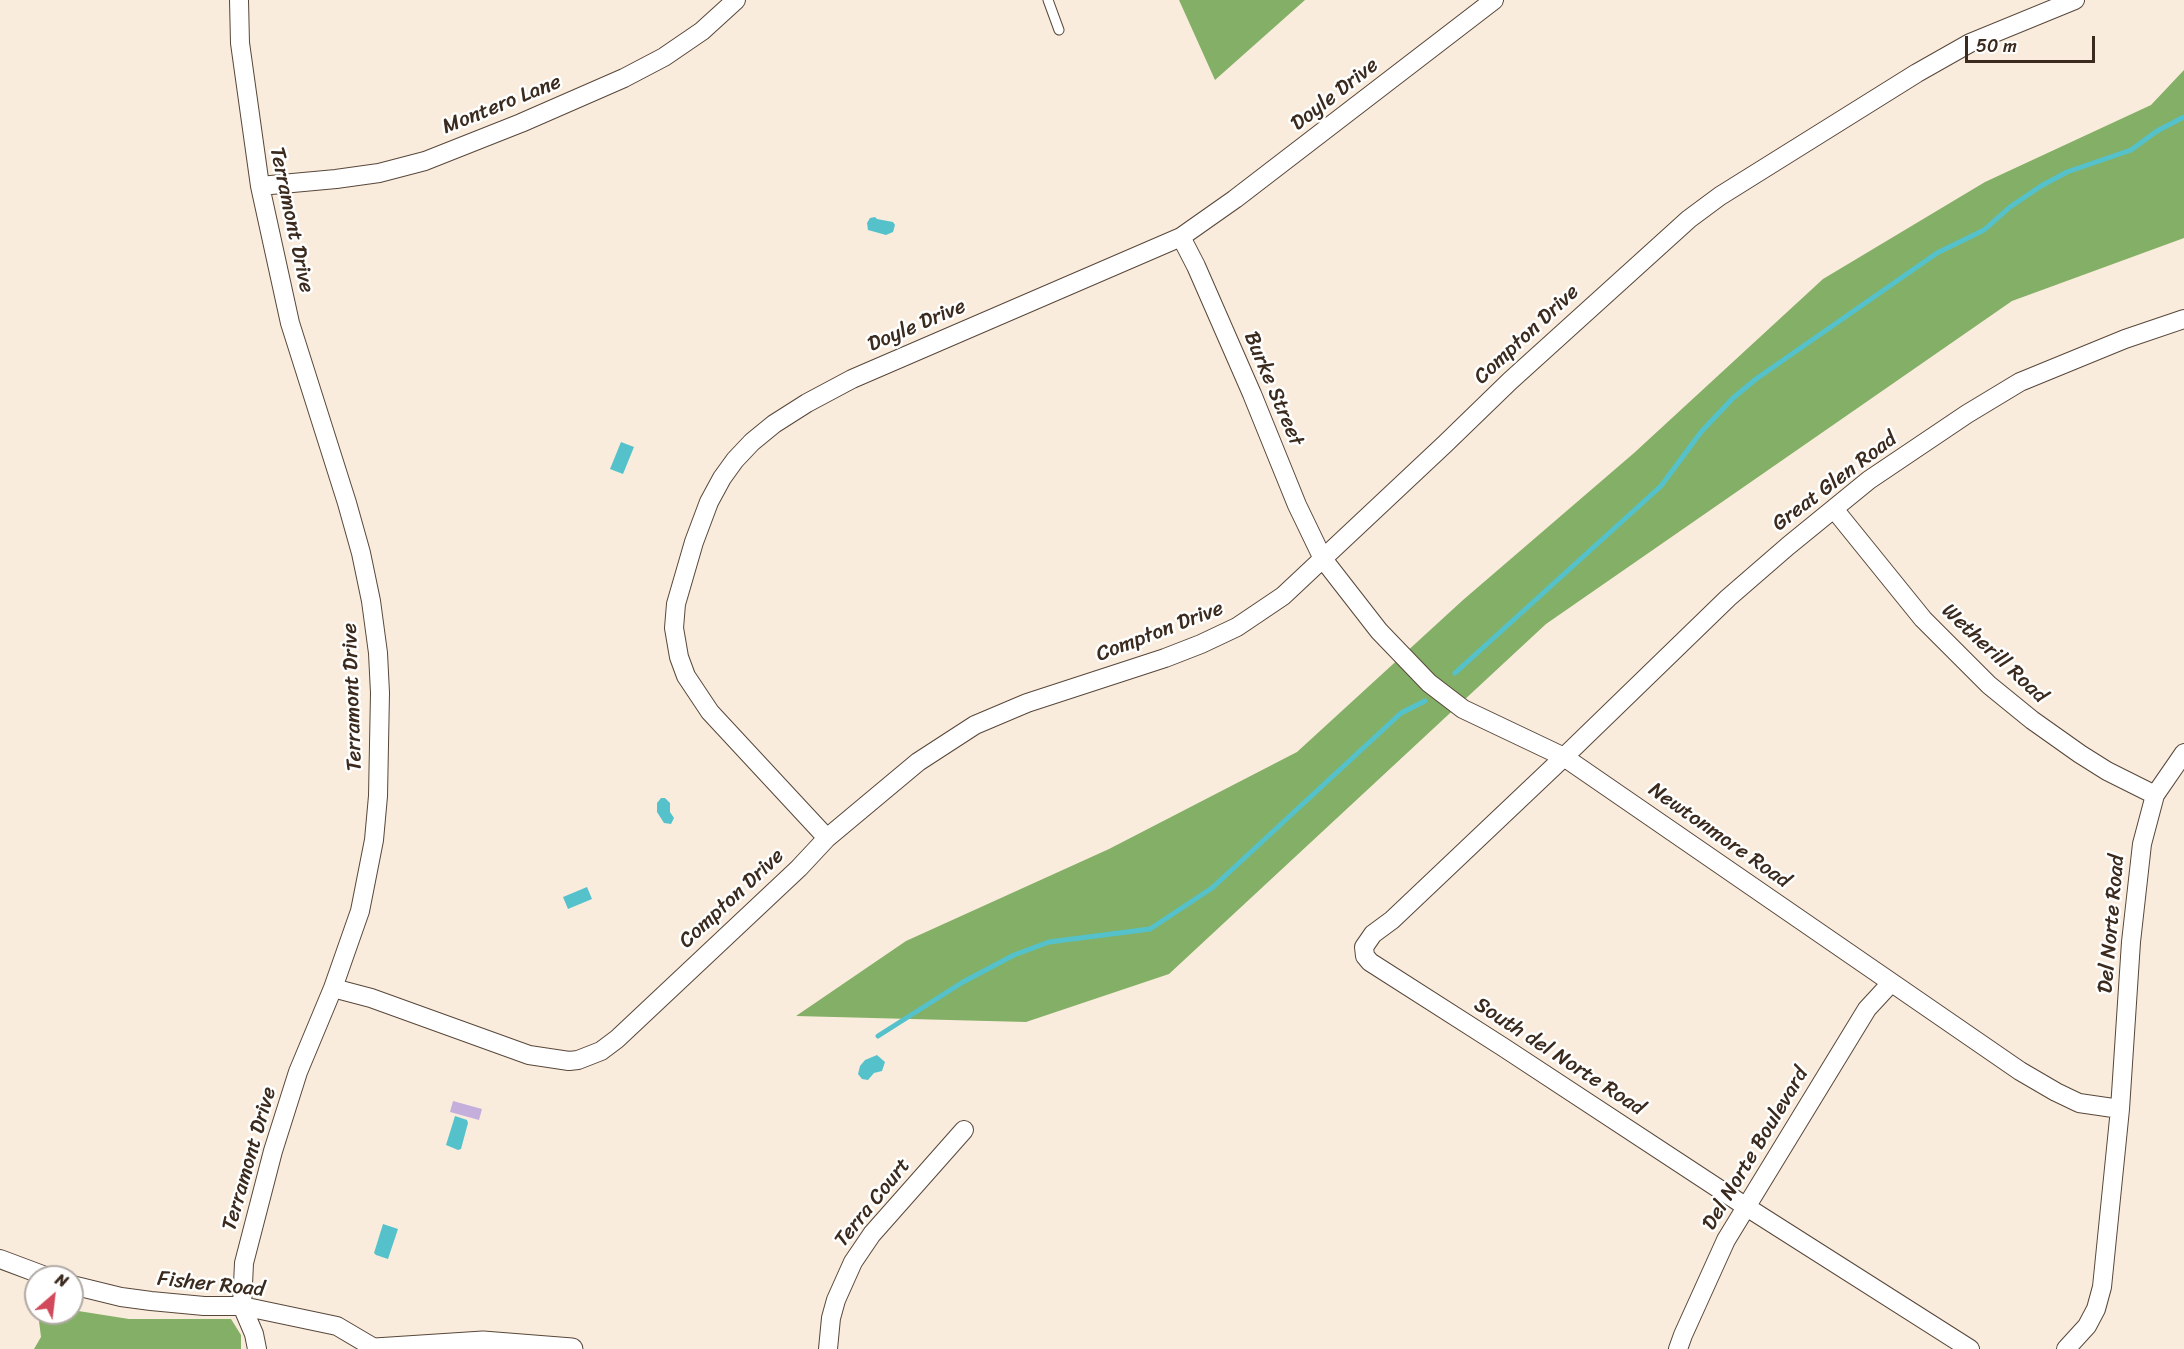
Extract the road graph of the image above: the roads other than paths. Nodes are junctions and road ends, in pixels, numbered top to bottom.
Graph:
1 (239, 0) edge
2 (736, 0) edge
3 (1048, 0) edge
4 (1494, 0) edge
5 (2075, 0) edge
6 (1059, 30) dead end
7 (260, 186) junction
8 (1181, 237) junction
9 (2184, 319) edge
10 (1834, 509) junction
11 (1323, 559) junction
12 (2184, 753) edge
13 (1564, 757) junction
14 (2156, 795) junction
15 (827, 838) junction
16 (1891, 983) junction
17 (333, 988) junction
18 (2120, 1109) junction
19 (964, 1130) dead end
20 (1745, 1206) junction
21 (0, 1259) edge
22 (24, 1268) edge
23 (84, 1288) edge
24 (242, 1306) junction
25 (257, 1349) edge
26 (376, 1349) edge
27 (572, 1349) edge
28 (828, 1349) edge
29 (1678, 1349) edge
30 (1970, 1349) edge
31 (2066, 1349) edge

1 - 7 street, Terramont Drive
2 - 7 street, Montero Lane
3 - 6 lane
4 - 8 street, Doyle Drive
5 - 11 street, Compton Drive
7 - 17 street, Terramont Drive
8 - 11 street, Burke Street
8 - 15 street, Doyle Drive
9 - 10 street, Great Glen Road
10 - 13 street, Great Glen Road
10 - 14 street, Wetherill Road
11 - 13 street, Newtonmore Road
11 - 15 street, Compton Drive
12 - 14 street, Del Norte Road
13 - 16 street, Newtonmore Road
13 - 20 street, South del Norte Road
14 - 18 street, Del Norte Road
15 - 17 street, Compton Drive
16 - 18 street, Newtonmore Road
16 - 20 street, Del Norte Boulevard
17 - 24 street, Terramont Drive
18 - 31 street
19 - 28 street, Terra Court
20 - 29 street, Del Norte Boulevard
20 - 30 street, South del Norte Road
21 - 22 street
23 - 24 street, Fisher Road
24 - 25 street, Terramont Drive
24 - 26 street, Fisher Road
26 - 27 street

